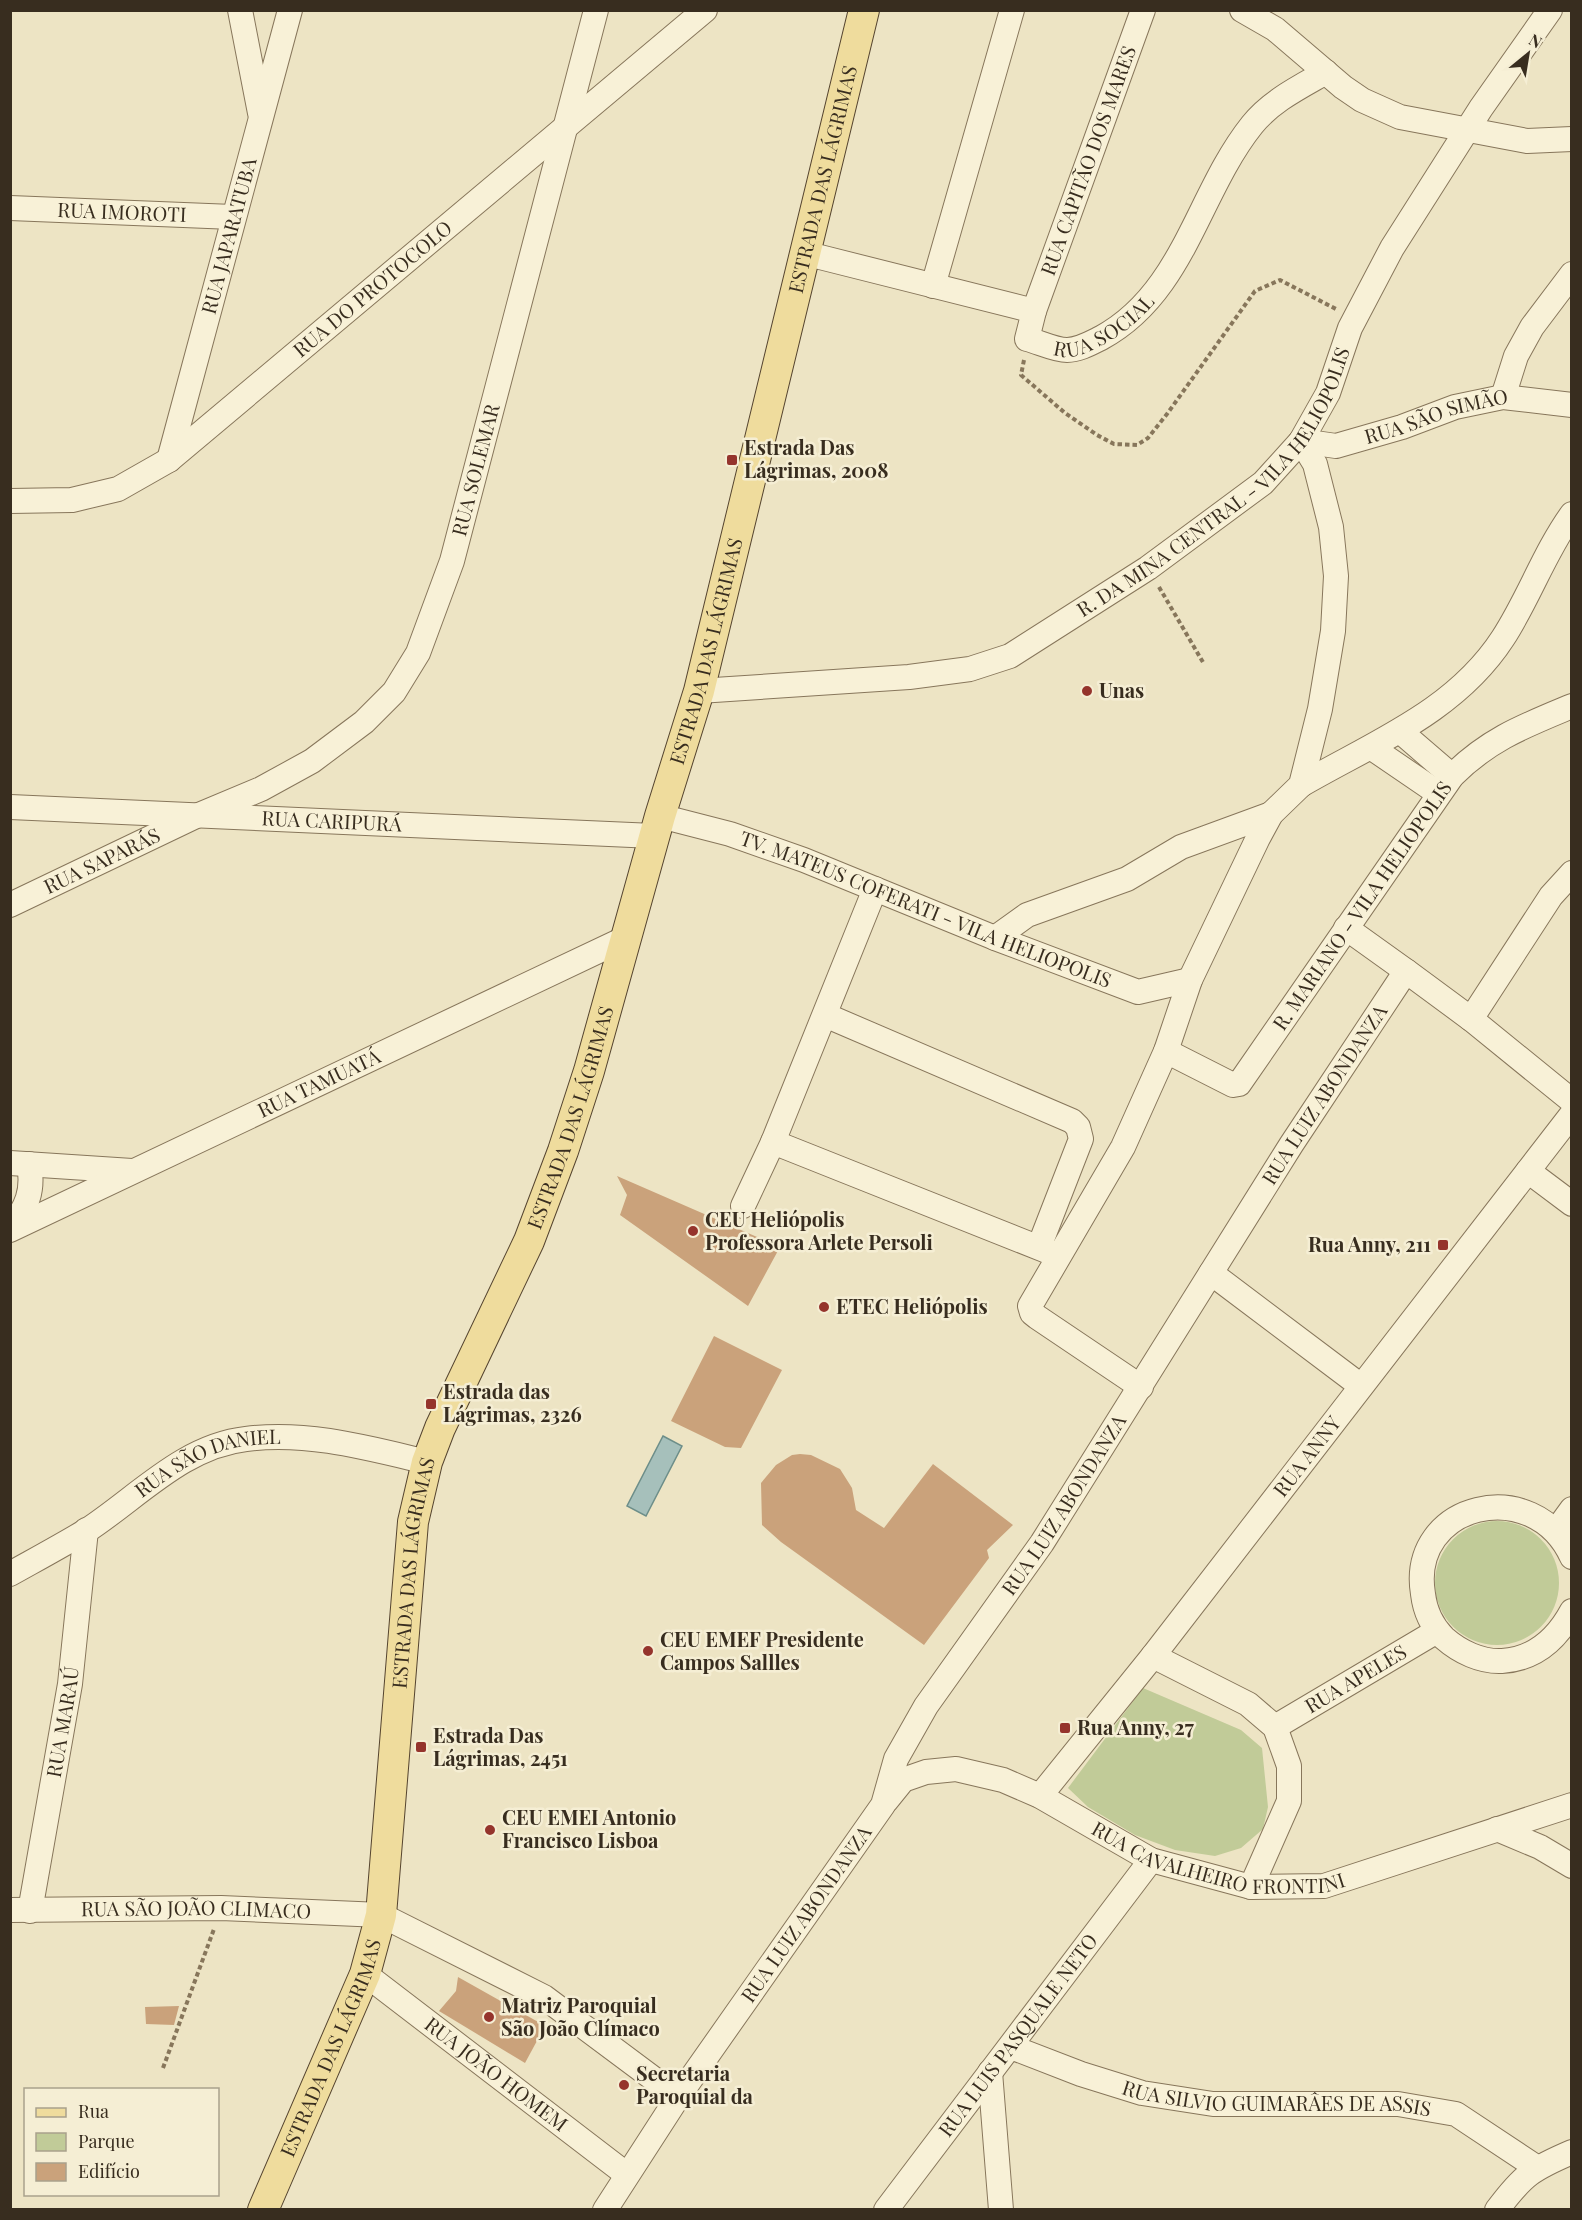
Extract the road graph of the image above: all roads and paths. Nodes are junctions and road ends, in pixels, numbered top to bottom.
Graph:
1 (240, 10) edge
2 (290, 10) edge
3 (596, 10) edge
4 (705, 10) edge
5 (864, 10) edge
6 (1012, 10) edge
7 (1143, 10) edge
8 (1242, 10) edge
9 (1550, 10) edge
10 (1326, 72) junction
11 (261, 119) junction
12 (566, 128) junction
13 (1468, 129) junction
14 (1572, 139) edge
15 (10, 208) edge
16 (233, 217) junction
17 (804, 253) junction
18 (1572, 274) edge
19 (933, 286) junction
20 (1034, 311) junction
21 (1355, 319) junction
22 (1027, 339) junction
23 (1503, 397) junction
24 (1572, 405) edge
25 (1301, 441) junction
26 (169, 460) junction
27 (10, 501) edge
28 (1572, 514) edge
29 (1148, 568) junction
30 (1204, 664) dead end
31 (699, 691) junction
32 (1572, 706) edge
33 (1401, 732) junction
34 (1372, 748) junction
35 (1445, 784) junction
36 (1301, 785) junction
37 (10, 807) edge
38 (1271, 814) junction
39 (194, 817) junction
40 (657, 826) junction
41 (1572, 873) edge
42 (875, 889) junction
43 (10, 905) edge
44 (1346, 928) junction
45 (628, 937) junction
46 (995, 938) junction
47 (1406, 971) junction
48 (1190, 980) junction
49 (825, 1015) junction
50 (1471, 1019) junction
51 (1166, 1051) junction
52 (1572, 1101) edge
53 (1572, 1114) edge
54 (773, 1142) junction
55 (20, 1163) edge
56 (135, 1171) junction
57 (1528, 1171) junction
58 (1572, 1204) edge
59 (743, 1206) dead end
60 (10, 1229) edge
61 (1049, 1251) junction
62 (1211, 1273) junction
63 (1361, 1386) junction
64 (1142, 1387) junction
65 (427, 1462) junction
66 (1572, 1509) edge
67 (86, 1530) junction
68 (1556, 1531) junction
69 (1572, 1557) edge
70 (10, 1574) edge
71 (1572, 1611) edge
72 (1437, 1631) junction
73 (1153, 1656) junction
74 (1275, 1726) junction
75 (1040, 1796) junction
76 (883, 1805) junction
77 (1572, 1805) edge
78 (1497, 1828) junction
79 (1151, 1860) junction
80 (1572, 1866) edge
81 (1251, 1887) junction
82 (221, 1908) junction
83 (20, 1911) edge
84 (381, 1915) junction
85 (364, 1974) junction
86 (1011, 2047) junction
87 (163, 2068) dead end
88 (990, 2072) junction
89 (678, 2097) junction
90 (1572, 2152) edge
91 (1536, 2167) junction
92 (626, 2174) junction
93 (263, 2210) edge
94 (605, 2210) edge
95 (886, 2210) edge
96 (1001, 2210) edge
97 (1497, 2210) edge

1 - 11 street
2 - 11 street, RUA JAPARATUBA
3 - 12 street, RUA SOLEMAR
4 - 12 street, RUA DO PROTOCOLO
5 - 17 main road, ESTRADA DAS LÁGRIMAS
6 - 19 street
7 - 20 street, RUA CAPITÃO DOS MARES
8 - 10 street
9 - 13 street, R. DA MINA CENTRAL - VILA HELIOPOLIS
10 - 13 street
10 - 22 street, RUA SOCIAL
11 - 16 street, RUA JAPARATUBA
12 - 26 street, RUA DO PROTOCOLO
12 - 39 street, RUA SOLEMAR
13 - 14 street
13 - 21 street, R. DA MINA CENTRAL - VILA HELIOPOLIS
15 - 16 street, RUA IMOROTI
16 - 26 street, RUA JAPARATUBA
17 - 19 street, RUA SOCIAL
17 - 31 main road, ESTRADA DAS LÁGRIMAS
18 - 23 street
19 - 20 street, RUA SOCIAL
20 - 22 street, RUA SOCIAL
21 - 22 path
21 - 25 street, R. DA MINA CENTRAL - VILA HELIOPOLIS
23 - 24 street, RUA SÃO SIMÃO
23 - 25 street, RUA SÃO SIMÃO
25 - 29 street, R. DA MINA CENTRAL - VILA HELIOPOLIS
25 - 36 street
26 - 27 street, RUA DO PROTOCOLO
28 - 33 street
29 - 30 path
29 - 31 street, R. DA MINA CENTRAL - VILA HELIOPOLIS
31 - 40 main road, ESTRADA DAS LÁGRIMAS
32 - 35 street, R. MARIANO - VILA HELIOPOLIS
33 - 34 street
33 - 35 street
34 - 35 street
34 - 36 street
35 - 44 street, R. MARIANO - VILA HELIOPOLIS
36 - 38 street
37 - 39 street, RUA CARIPURÁ
38 - 46 street
38 - 48 street
39 - 40 street, RUA CARIPURÁ
39 - 43 street, RUA SAPARÁS
40 - 42 street, TV. MATEUS COFERATI - VILA HELIOPOLIS
40 - 45 main road, ESTRADA DAS LÁGRIMAS
41 - 50 street
42 - 46 street, TV. MATEUS COFERATI - VILA HELIOPOLIS
42 - 49 street
44 - 47 street
44 - 51 street, R. MARIANO - VILA HELIOPOLIS
45 - 56 street, RUA TAMUATÁ
45 - 65 main road, ESTRADA DAS LÁGRIMAS
46 - 48 street, TV. MATEUS COFERATI - VILA HELIOPOLIS
47 - 50 street
47 - 62 street, RUA LUIZ ABONDANZA
48 - 51 street
49 - 54 street
49 - 61 street
50 - 52 street
51 - 61 street
53 - 57 street, RUA ANNY
54 - 59 street
54 - 61 street
55 - 56 street
55 - 60 street, RUA TAMUATÁ
56 - 60 street, RUA TAMUATÁ
57 - 58 street
57 - 63 street, RUA ANNY
61 - 64 street
62 - 63 street
62 - 64 street, RUA LUIZ ABONDANZA
63 - 73 street, RUA ANNY
64 - 76 street, RUA LUIZ ABONDANZA
65 - 67 street, RUA SÃO DANIEL
65 - 84 main road, ESTRADA DAS LÁGRIMAS
66 - 68 street
67 - 70 street, RUA SÃO DANIEL
67 - 83 street, RUA MARAÚ
68 - 69 street
68 - 72 street
71 - 72 street
72 - 74 street, RUA APELES
73 - 74 street
73 - 75 street, RUA ANNY
74 - 81 street
75 - 76 street, RUA CAVALHEIRO FRONTINI
75 - 79 street, RUA CAVALHEIRO FRONTINI
76 - 89 street, RUA LUIZ ABONDANZA
77 - 78 street, RUA CAVALHEIRO FRONTINI
78 - 80 street
78 - 81 street, RUA CAVALHEIRO FRONTINI
79 - 81 street, RUA CAVALHEIRO FRONTINI
79 - 86 street, RUA LUIS PASQUALE NETO
82 - 83 street, RUA SÃO JOÃO CLIMACO
82 - 84 street, RUA SÃO JOÃO CLIMACO
82 - 87 path
84 - 85 main road, ESTRADA DAS LÁGRIMAS
84 - 89 street
85 - 92 street, RUA JOÃO HOMEM
85 - 93 main road, ESTRADA DAS LÁGRIMAS
86 - 88 street, RUA LUIS PASQUALE NETO
86 - 91 street, RUA SILVIO GUIMARÂES DE ASSIS
88 - 95 street, RUA LUIS PASQUALE NETO
88 - 96 street
89 - 92 street, RUA LUIZ ABONDANZA
90 - 91 street
91 - 97 street
92 - 94 street, RUA LUIZ ABONDANZA

